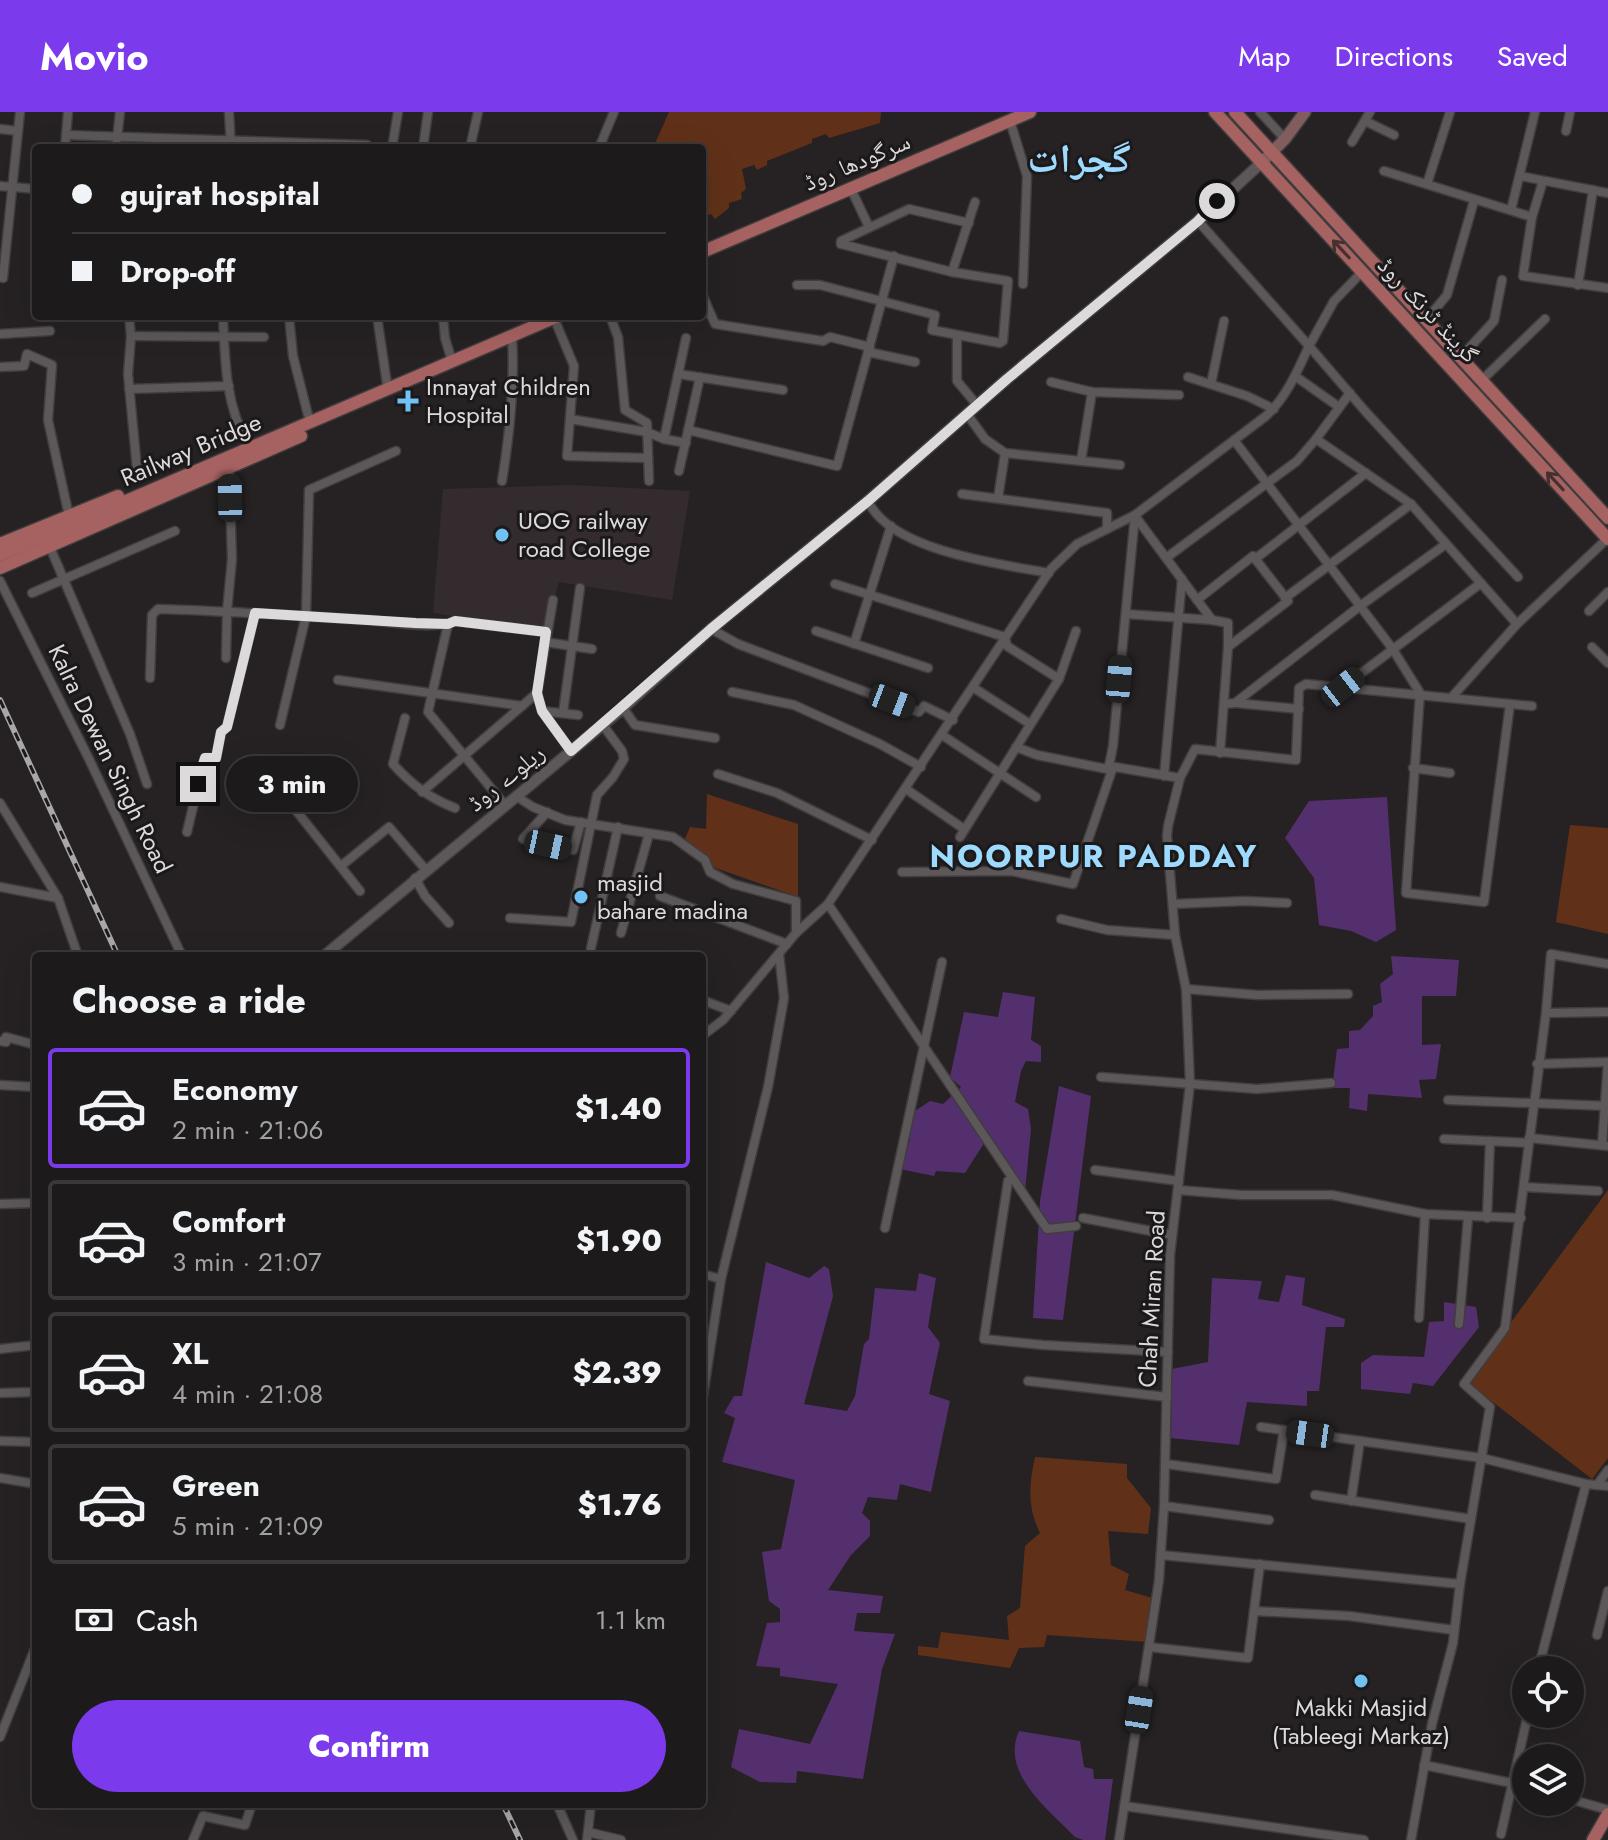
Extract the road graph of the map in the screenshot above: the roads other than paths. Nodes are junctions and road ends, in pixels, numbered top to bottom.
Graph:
1 (20, 112) edge
2 (68, 112) edge
3 (120, 112) edge
4 (229, 112) edge
5 (398, 112) edge
6 (428, 112) edge
7 (478, 112) edge
8 (614, 112) edge
9 (1030, 112) edge
10 (1215, 112) edge
11 (1235, 112) edge
12 (1260, 112) edge
13 (1305, 112) edge
14 (1450, 112) edge
15 (1535, 112) edge
16 (1570, 112) edge
17 (1368, 116) edge
18 (1010, 121) junction
19 (0, 129) edge
20 (18, 131) junction
21 (1566, 131) dead end
22 (66, 135) junction
23 (1394, 135) dead end
24 (118, 136) junction
25 (1285, 139) junction
26 (1352, 142) dead end
27 (65, 144) edge
28 (117, 144) edge
29 (231, 144) edge
30 (393, 144) edge
31 (424, 144) edge
32 (471, 144) edge
33 (601, 144) edge
34 (1273, 152) junction
35 (1261, 163) junction
36 (1384, 171) dead end
37 (1520, 176) junction
38 (1543, 181) junction
39 (1427, 184) junction
40 (0, 186) edge
41 (13, 188) junction
42 (32, 189) edge
43 (851, 189) junction
44 (1593, 190) junction
45 (1608, 193) edge
46 (1474, 201) junction
47 (975, 202) dead end
48 (1511, 210) junction
49 (1532, 217) junction
50 (1198, 221) junction
51 (969, 223) junction
52 (869, 227) junction
53 (706, 250) edge
54 (894, 256) junction
55 (952, 272) junction
56 (1362, 272) junction
57 (3, 278) dead end
58 (1502, 280) dead end
59 (1023, 284) dead end
60 (797, 285) dead end
61 (1578, 285) junction
62 (1608, 288) edge
63 (881, 301) junction
64 (706, 303) edge
65 (1427, 319) junction
66 (1545, 319) dead end
67 (129, 320) edge
68 (223, 320) edge
69 (289, 320) edge
70 (378, 320) edge
71 (443, 320) edge
72 (549, 320) edge
73 (557, 320) edge
74 (612, 320) edge
75 (1224, 321) dead end
76 (50, 331) dead end
77 (0, 334) edge
78 (957, 335) junction
79 (131, 336) junction
80 (512, 336) junction
81 (264, 337) dead end
82 (686, 338) dead end
83 (224, 339) junction
84 (1309, 346) junction
85 (869, 349) junction
86 (1461, 357) junction
87 (452, 361) junction
88 (915, 362) dead end
89 (0, 367) edge
90 (678, 374) junction
91 (1295, 376) junction
92 (700, 377) junction
93 (1188, 377) dead end
94 (1482, 380) junction
95 (1051, 382) dead end
96 (393, 384) junction
97 (1211, 384) junction
98 (229, 386) junction
99 (129, 389) junction
100 (783, 390) dead end
101 (1092, 392) junction
102 (1350, 393) junction
103 (1179, 395) dead end
104 (977, 405) junction
105 (1339, 407) junction
106 (1274, 409) junction
107 (967, 414) junction
108 (308, 415) junction
109 (570, 419) junction
110 (688, 430) junction
111 (647, 432) junction
112 (664, 439) junction
113 (1316, 439) junction
114 (1234, 440) junction
115 (1537, 440) junction
116 (247, 442) junction
117 (686, 443) junction
118 (1526, 449) junction
119 (396, 451) dead end
120 (1005, 453) junction
121 (648, 458) junction
122 (1081, 461) junction
123 (1120, 465) dead end
124 (229, 467) junction
125 (137, 469) dead end
126 (679, 471) dead end
127 (1366, 473) junction
128 (502, 481) dead end
129 (649, 481) dead end
130 (1266, 483) junction
131 (962, 494) dead end
132 (998, 498) junction
133 (868, 501) junction
134 (1411, 504) junction
135 (1135, 515) junction
136 (69, 516) junction
137 (1608, 516) edge
138 (1299, 525) junction
139 (891, 526) junction
140 (1107, 529) junction
141 (175, 531) dead end
142 (1608, 538) edge
143 (0, 544) edge
144 (1446, 544) junction
145 (49, 545) junction
146 (0, 555) edge
147 (1166, 558) junction
148 (1255, 559) junction
149 (1329, 565) junction
150 (0, 568) edge
151 (1049, 573) junction
152 (1518, 577) dead end
153 (64, 579) junction
154 (1182, 579) junction
155 (0, 581) edge
156 (1481, 583) junction
157 (835, 584) dead end
158 (580, 588) dead end
159 (1608, 592) edge
160 (32, 593) dead end
161 (870, 595) junction
162 (1285, 598) junction
163 (553, 600) dead end
164 (1197, 600) junction
165 (1360, 606) junction
166 (227, 611) junction
167 (1589, 611) dead end
168 (255, 613) junction
169 (1126, 614) junction
170 (306, 616) junction
171 (1179, 618) junction
172 (1212, 620) junction
173 (448, 624) junction
174 (1517, 624) junction
175 (711, 629) junction
176 (816, 631) dead end
177 (1076, 631) dead end
178 (546, 632) junction
179 (1005, 637) junction
180 (545, 642) junction
181 (854, 644) junction
182 (572, 646) junction
183 (1228, 647) junction
184 (1592, 647) dead end
185 (1392, 648) junction
186 (592, 649) dead end
187 (226, 658) dead end
188 (1608, 663) edge
189 (928, 668) dead end
190 (150, 678) dead end
191 (1059, 679) junction
192 (338, 680) dead end
193 (1343, 687) junction
194 (974, 688) junction
195 (732, 692) dead end
196 (432, 693) junction
197 (537, 693) junction
198 (1420, 693) junction
199 (1452, 697) junction
200 (1235, 703) junction
201 (1224, 704) junction
202 (1510, 704) junction
203 (522, 706) junction
204 (1532, 706) dead end
205 (623, 708) junction
206 (1299, 709) junction
207 (542, 711) junction
208 (563, 713) junction
209 (578, 715) dead end
210 (405, 718) dead end
211 (953, 720) junction
212 (602, 724) junction
213 (1030, 724) junction
214 (280, 725) dead end
215 (942, 735) junction
216 (715, 738) dead end
217 (1016, 747) junction
218 (571, 751) junction
219 (1220, 753) junction
220 (465, 756) junction
221 (921, 767) junction
222 (1111, 768) junction
223 (1413, 768) junction
224 (999, 773) junction
225 (1450, 773) dead end
226 (718, 774) dead end
227 (1164, 776) junction
228 (1180, 778) junction
229 (271, 779) dead end
230 (147, 784) dead end
231 (906, 789) junction
232 (422, 792) junction
233 (516, 796) junction
234 (1036, 797) dead end
235 (0, 803) edge
236 (505, 805) junction
237 (455, 808) dead end
238 (547, 812) junction
239 (581, 822) junction
240 (593, 824) junction
241 (618, 827) junction
242 (187, 832) dead end
243 (649, 834) junction
244 (872, 840) junction
245 (341, 866) junction
246 (426, 870) junction
247 (902, 872) dead end
248 (415, 878) junction
249 (0, 887) edge
250 (360, 891) dead end
251 (660, 896) dead end
252 (58, 898) junction
253 (1287, 903) dead end
254 (828, 904) junction
255 (1173, 904) junction
256 (510, 918) dead end
257 (1061, 919) dead end
258 (449, 923) dead end
259 (621, 933) dead end
260 (796, 933) junction
261 (1175, 935) junction
262 (787, 944) junction
263 (591, 948) dead end
264 (77, 952) edge
265 (180, 952) edge
266 (329, 952) edge
267 (779, 954) junction
268 (942, 962) dead end
269 (1608, 964) edge
270 (1186, 989) junction
271 (1348, 994) dead end
272 (706, 1002) edge
273 (731, 1011) junction
274 (1608, 1012) edge
275 (1546, 1013) junction
276 (706, 1033) edge
277 (0, 1041) edge
278 (32, 1044) edge
279 (923, 1048) junction
280 (1608, 1062) edge
281 (1537, 1064) junction
282 (1101, 1077) dead end
283 (1331, 1083) dead end
284 (1190, 1084) junction
285 (0, 1085) edge
286 (32, 1087) edge
287 (1448, 1100) dead end
288 (1533, 1103) junction
289 (1606, 1106) edge
290 (1444, 1139) dead end
291 (1529, 1140) junction
292 (1490, 1141) junction
293 (1605, 1146) edge
294 (1095, 1170) dead end
295 (1008, 1181) dead end
296 (1178, 1185) junction
297 (1524, 1187) junction
298 (1598, 1191) dead end
299 (32, 1203) edge
300 (0, 1204) edge
301 (1425, 1214) junction
302 (1083, 1218) dead end
303 (1468, 1218) junction
304 (1487, 1218) junction
305 (1521, 1218) junction
306 (1076, 1226) dead end
307 (885, 1228) dead end
308 (1172, 1235) junction
309 (706, 1275) edge
310 (721, 1279) junction
311 (1419, 1318) dead end
312 (1459, 1324) dead end
313 (32, 1345) edge
314 (0, 1349) edge
315 (1168, 1352) junction
316 (706, 1376) edge
317 (1028, 1381) dead end
318 (32, 1392) edge
319 (0, 1393) edge
320 (1167, 1397) junction
321 (1261, 1427) dead end
322 (1284, 1430) junction
323 (0, 1441) edge
324 (1360, 1441) junction
325 (32, 1442) edge
326 (1482, 1458) junction
327 (1166, 1464) junction
328 (1608, 1470) edge
329 (0, 1478) edge
330 (32, 1483) edge
331 (1586, 1484) junction
332 (1597, 1485) junction
333 (1608, 1486) edge
334 (1315, 1495) dead end
335 (1351, 1501) junction
336 (1164, 1506) junction
337 (1471, 1519) junction
338 (1269, 1520) dead end
339 (1161, 1555) junction
340 (1260, 1564) junction
341 (1460, 1584) junction
342 (1608, 1591) edge
343 (1254, 1611) junction
344 (1454, 1630) junction
345 (1597, 1635) dead end
346 (1149, 1647) junction
347 (32, 1656) edge
348 (1542, 1656) edge
349 (0, 1737) edge
350 (1424, 1765) junction
351 (1512, 1782) joint
352 (1584, 1804) edge
353 (1124, 1806) junction
354 (251, 1808) edge
355 (559, 1808) edge
356 (591, 1808) edge
357 (1608, 1812) edge
358 (1501, 1834) dead end
359 (1600, 1835) edge
360 (588, 1836) edge
361 (193, 1840) edge
362 (573, 1840) edge
363 (621, 1840) edge
364 (1119, 1840) edge
365 (1364, 1840) edge
366 (1411, 1840) edge

1 - 20 street
2 - 22 street
3 - 24 street
4 - 29 street
5 - 30 street
6 - 31 street
7 - 32 street
8 - 33 street
9 - 18 main road, سرگودھا روڈ
10 - 35 main road, گرینڈ ٹرنک روڈ
11 - 34 main road, گرینڈ ٹرنک روڈ
12 - 25 street
13 - 25 main road
14 - 39 street
15 - 37 street
16 - 21 street
17 - 23 street
17 - 26 street
18 - 43 main road, سرگودھا روڈ
18 - 59 street
19 - 20 street
20 - 41 street
22 - 24 street
22 - 27 street
24 - 28 street
24 - 29 street
25 - 34 main road
34 - 35 main road
34 - 65 main road, گرینڈ ٹرنک روڈ
35 - 50 street, ریلوے روڈ
56 -> 35 main road, گرینڈ ٹرنک روڈ
36 - 39 street
37 - 38 street
37 - 48 street
38 - 44 street
38 - 49 street
39 - 46 street
40 - 41 street
41 - 42 street
41 - 57 street
43 - 52 street
43 - 53 main road, سرگودھا روڈ
44 - 45 street
44 - 61 street
46 - 48 street
46 - 65 street
47 - 51 street
48 - 49 street
49 - 61 street
50 - 84 street
50 - 104 street, ریلوے روڈ
51 - 52 street
51 - 55 street
52 - 54 street
54 - 55 street
54 - 63 street
55 - 78 street
56 - 84 street
56 - 118 main road, گرینڈ ٹرنک روڈ
58 - 86 street
60 - 63 street
61 - 62 street
63 - 78 street
63 - 85 street
64 - 85 street
65 - 86 main road, گرینڈ ٹرنک روڈ
66 - 94 street
67 - 79 street
68 - 83 street
69 - 108 street
70 - 96 street
71 - 87 street
72 - 80 main road
73 - 109 street
74 - 111 street
75 - 97 street
76 - 77 street
78 - 104 street
79 - 83 street
79 - 99 street
80 - 87 main road
80 - 128 street
81 - 83 street
82 - 90 street
83 - 98 street
84 - 91 street
84 - 102 street
85 - 88 street
85 - 110 street
86 - 94 main road, گرینڈ ٹرنک روڈ
87 - 96 main road
89 - 136 street
90 - 92 street
90 - 112 street
91 - 105 street
91 - 106 street
92 - 100 street
92 - 110 street
93 - 97 street
94 - 115 main road, گرینڈ ٹرنک روڈ
95 - 101 street
96 - 108 main road
96 - 124 main road
96 - 146 main road, Railway Bridge
97 - 106 street
98 - 99 street
98 - 116 street
99 - 125 street
101 - 103 street
101 - 122 street
102 - 105 street
102 - 152 street
104 - 107 street, ریلوے روڈ
105 - 113 street
106 - 114 street
107 - 120 street
107 - 133 street, ریلوے روڈ
108 - 116 main road
109 - 111 street
109 - 121 street
110 - 117 street
111 - 112 street
111 - 121 street
112 - 117 street
113 - 127 street
113 - 130 street
114 - 130 street
114 - 135 street
115 - 118 main road
115 - 137 main road, گرینڈ ٹرنک روڈ
116 - 136 main road
117 - 126 street
142 -> 118 main road, گرینڈ ٹرنک روڈ
119 - 170 street
120 - 122 street
120 - 132 street
121 - 129 street
122 - 123 street
124 - 145 main road
124 - 166 street
127 - 134 street
127 - 138 street
130 - 138 street
130 - 147 street
131 - 132 street
132 - 140 street
133 - 139 street
133 - 175 street, ریلوے روڈ
134 - 144 street
134 - 149 street
135 - 140 street
135 - 147 street
135 - 169 street
136 - 143 main road
138 - 148 street
138 - 149 street
139 - 151 street
139 - 161 street
140 - 151 street
141 - 153 street
142 - 174 street
144 - 156 street
144 - 165 street
145 - 150 main road
145 - 153 street
147 - 154 street
148 - 162 street
148 - 164 street
149 - 162 street
149 - 165 street
151 - 179 street
153 - 160 street
153 - 230 street
154 - 164 street
154 - 171 street
155 - 265 street, Kalra Dewan Singh Road
156 - 174 street
156 - 185 street
157 - 161 street
158 - 182 street
159 - 167 street
161 - 179 street
161 - 181 street
162 - 183 street
163 - 178 street
164 - 172 street
165 - 185 street
165 - 200 street
166 - 168 street
166 - 187 street
166 - 190 street
168 - 170 street
168 - 242 street
169 - 171 street
169 - 222 street
170 - 173 street
170 - 214 street
171 - 172 street
171 - 227 street
172 - 183 street
173 - 178 street
173 - 196 street
174 - 199 street
175 - 205 street, ریلوے روڈ
175 - 211 street
176 - 181 street
177 - 191 street
178 - 180 street
179 - 191 street
179 - 194 street
180 - 182 street
180 - 197 street
181 - 189 street
182 - 186 street
182 - 208 street
183 - 201 street
184 - 188 street
185 - 193 street
185 - 198 street
191 - 213 street
192 - 196 street
193 - 198 street
193 - 206 street
194 - 211 street
194 - 213 street
195 - 221 street
196 - 203 street
196 - 220 street
197 - 203 street
197 - 207 street
198 - 199 street
198 - 223 street
199 - 202 street
200 - 201 street
200 - 206 street
201 - 219 street
202 - 204 street
202 - 223 street
203 - 220 street
205 - 212 street, ریلوے روڈ
205 - 216 street
206 - 219 street
207 - 208 street
207 - 218 street
208 - 209 street
210 - 232 street
211 - 215 street
212 - 218 street, ریلوے روڈ
212 - 240 street
213 - 217 street
215 - 221 street
215 - 224 street
217 - 222 street
217 - 224 street
218 - 233 street, ریلوے روڈ
219 - 228 street
220 - 232 street
220 - 236 street
221 - 231 street
222 - 227 street
222 - 247 street
223 - 225 street
224 - 231 street
224 - 234 street
226 - 244 street
227 - 228 street
228 - 255 street, Chah Miran Road
229 - 245 street
231 - 244 street
232 - 237 street
233 - 236 street, ریلوے روڈ
233 - 238 street
235 - 252 street
236 - 246 street, ریلوے روڈ
238 - 239 street
238 - 239 street
239 - 240 street
240 - 241 street
240 - 256 street
241 - 243 street
241 - 263 street
243 - 259 street
243 - 260 street
244 - 254 street
245 - 246 street
245 - 250 street
246 - 248 street, ریلوے روڈ
248 - 258 street
248 - 266 street, ریلوے روڈ
249 - 252 street
251 - 262 street
252 - 264 street
253 - 255 street
254 - 260 street
254 - 279 street
255 - 261 street, Chah Miran Road
257 - 261 street
260 - 262 street
261 - 270 street, Chah Miran Road
262 - 267 street
267 - 273 street
267 - 310 street
268 - 279 street
269 - 275 street
270 - 271 street
270 - 284 street, Chah Miran Road
272 - 273 street
273 - 276 street
274 - 275 street
275 - 281 street
277 - 278 street
279 - 306 street
279 - 307 street
280 - 281 street
280 - 289 street
281 - 288 street
282 - 284 street
283 - 284 street
284 - 296 street, Chah Miran Road
285 - 286 street
287 - 288 street
288 - 289 street
288 - 291 street
289 - 293 street
290 - 292 street
291 - 292 street
291 - 293 street
291 - 297 street
292 - 304 street
294 - 296 street
295 - 315 street
296 - 301 street
296 - 308 street, Chah Miran Road
297 - 298 street
297 - 305 street
299 - 300 street
301 - 303 street
301 - 311 street
302 - 308 street
303 - 304 street
303 - 312 street
304 - 305 street
305 - 326 street
308 - 315 street, Chah Miran Road
309 - 310 street
310 - 316 street
313 - 314 street
315 - 320 street, Chah Miran Road
317 - 320 street
318 - 319 street
320 - 327 street, Chah Miran Road
321 - 322 street
322 - 324 street
322 - 327 street
323 - 325 street
324 - 326 street
324 - 335 street
326 - 331 street
326 - 337 street
327 - 336 street, Chah Miran Road
328 - 332 street
329 - 330 street
331 - 332 street
331 - 348 street
332 - 333 street
334 - 335 street
335 - 337 street
336 - 338 street
336 - 339 street, Chah Miran Road
337 - 341 street
339 - 340 street
339 - 346 street, Chah Miran Road
340 - 341 street
340 - 343 street
341 - 344 street
342 - 345 street
343 - 344 street
343 - 346 street
344 - 350 street
346 - 353 street, Chah Miran Road
347 - 349 street
350 - 351 street
350 - 366 street
351 - 358 street
352 - 357 street
353 - 364 street, Chah Miran Road
353 - 365 street
354 - 361 street
355 - 362 street
356 - 360 street
357 - 359 main road
360 - 363 street

